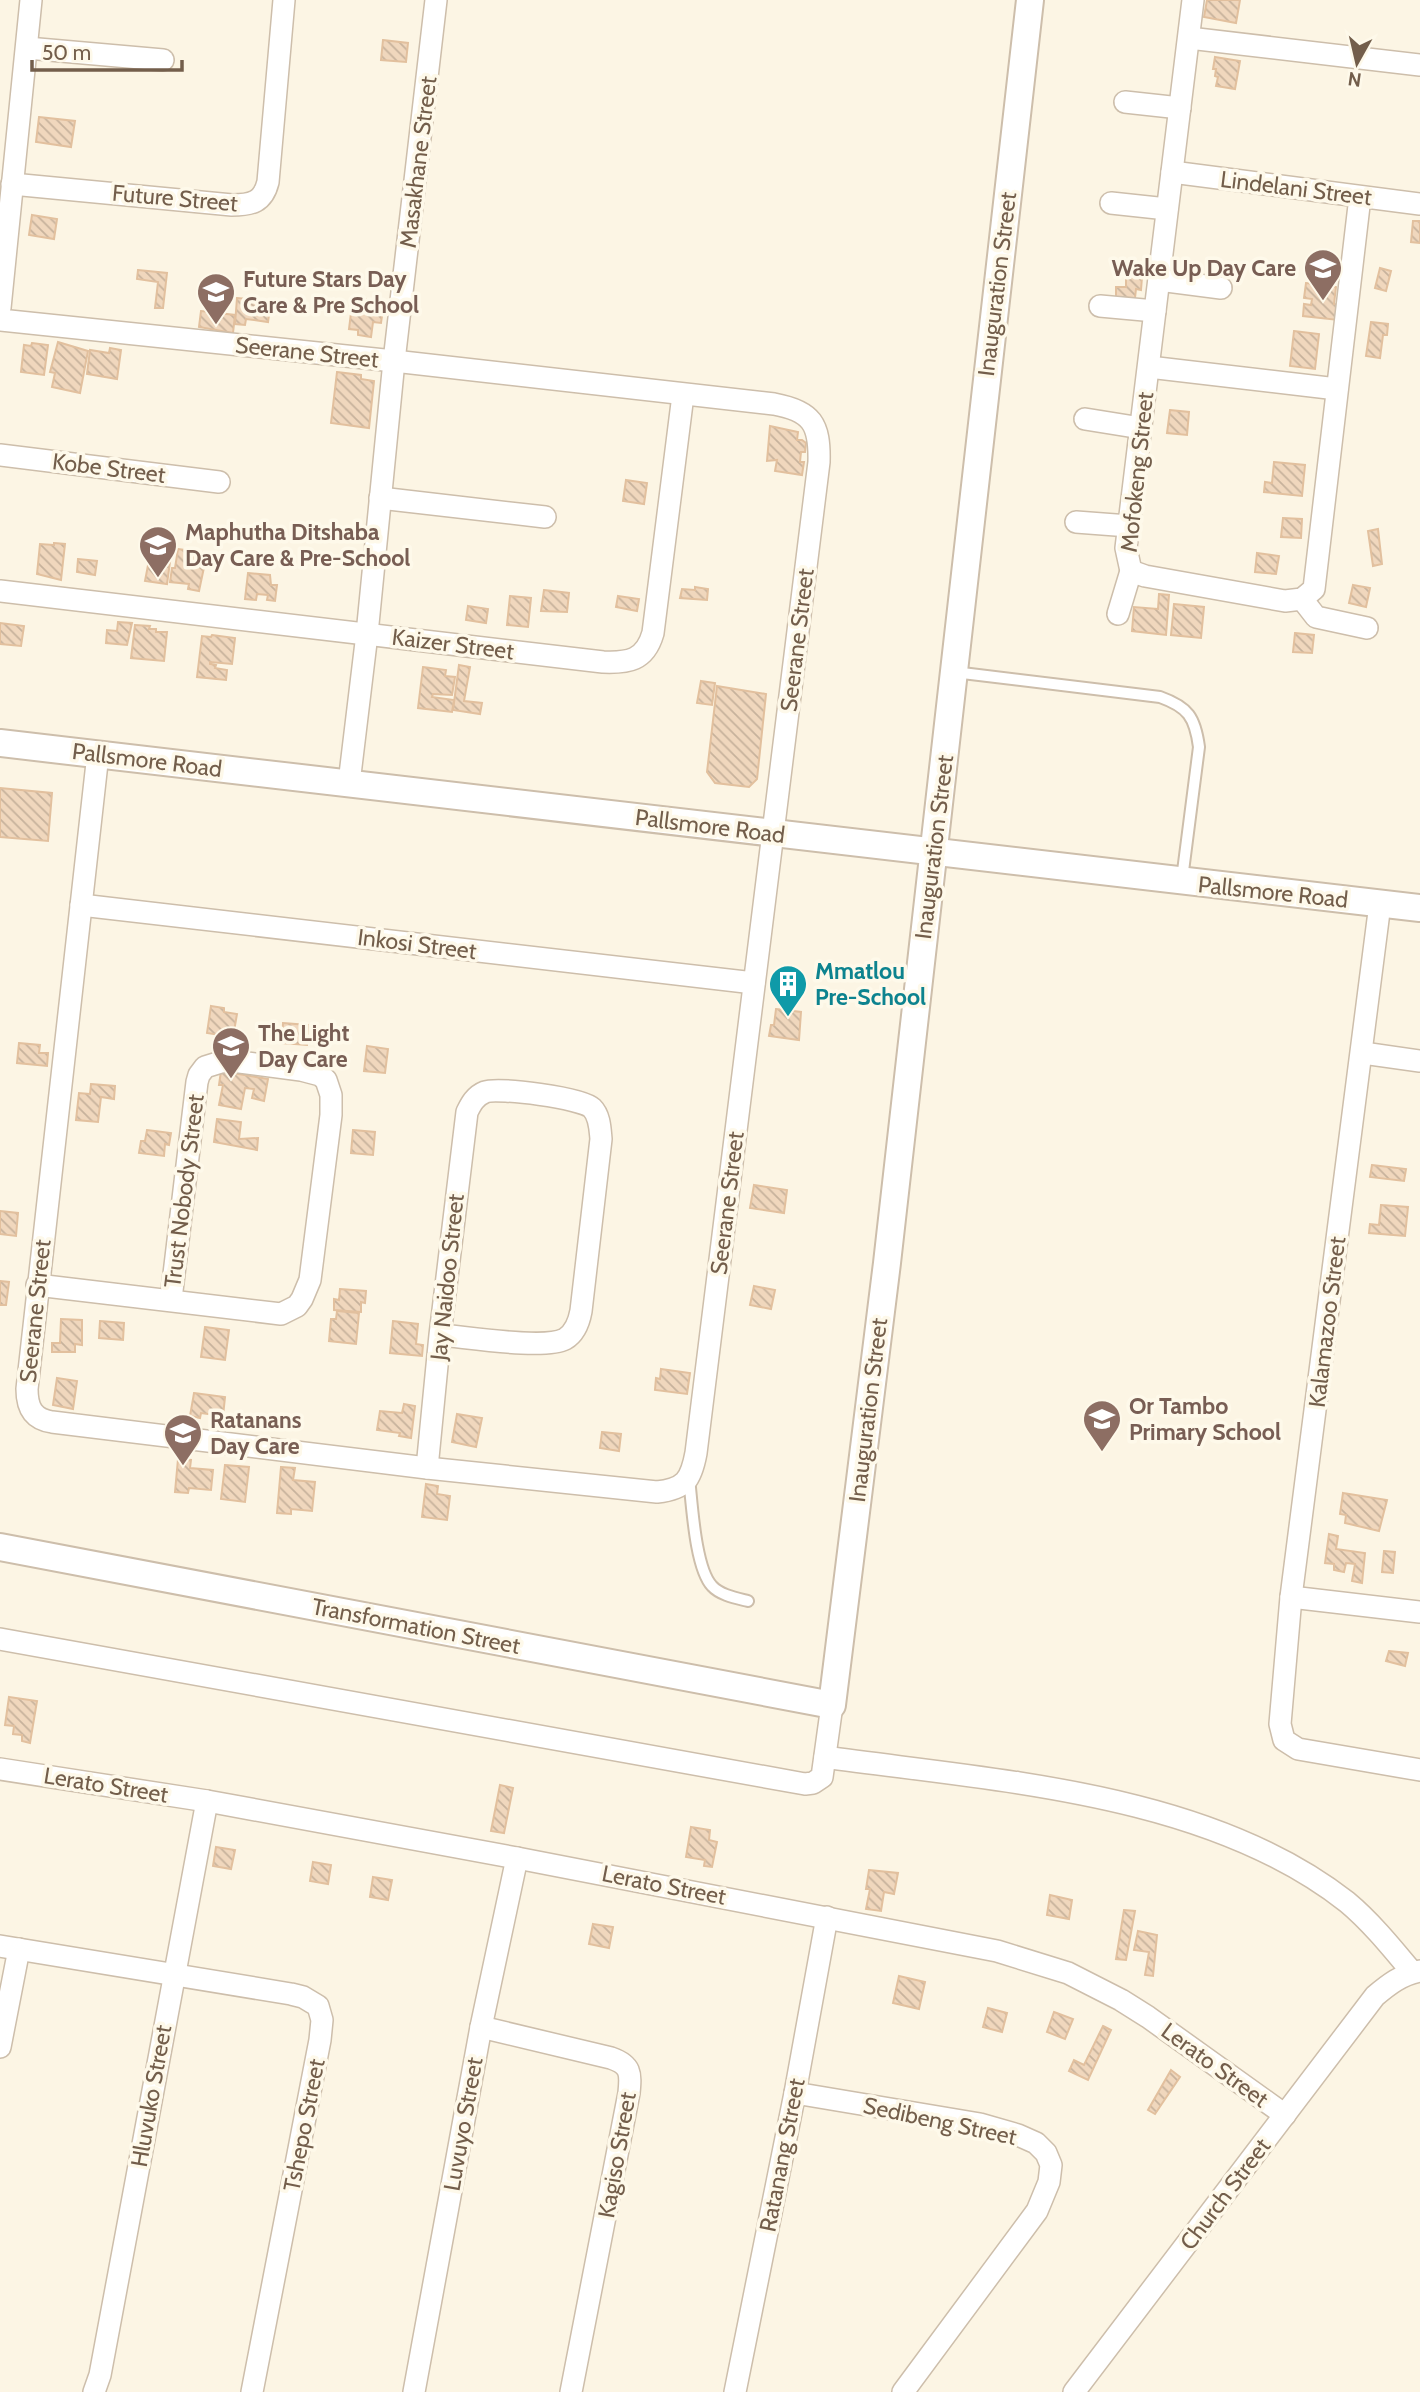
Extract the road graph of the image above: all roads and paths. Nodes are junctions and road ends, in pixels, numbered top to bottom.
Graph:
1 (31, 0) edge
2 (284, 0) edge
3 (436, 0) edge
4 (1030, 0) edge
5 (1194, 0) edge
6 (1189, 38) junction
7 (27, 48) junction
8 (163, 61) dead end
9 (1420, 65) edge
10 (1125, 102) dead end
11 (1180, 108) junction
12 (1172, 172) junction
13 (12, 184) junction
14 (1360, 197) junction
15 (1111, 203) dead end
16 (1420, 204) edge
17 (1167, 209) junction
18 (1159, 280) junction
19 (1221, 288) dead end
20 (1100, 306) dead end
21 (0, 308) edge
22 (1155, 311) junction
23 (0, 320) edge
24 (394, 361) junction
25 (1149, 367) junction
26 (1337, 389) junction
27 (683, 396) junction
28 (1085, 419) dead end
29 (1141, 428) junction
30 (0, 454) edge
31 (219, 482) dead end
32 (380, 498) junction
33 (545, 517) dead end
34 (1076, 522) dead end
35 (1129, 526) junction
36 (1130, 571) junction
37 (0, 591) edge
38 (1302, 599) junction
39 (1118, 614) dead end
40 (1367, 628) dead end
41 (367, 634) junction
42 (954, 672) junction
43 (0, 743) edge
44 (98, 754) junction
45 (349, 783) junction
46 (773, 833) junction
47 (933, 852) junction
48 (1181, 882) junction
49 (1381, 904) junction
50 (81, 905) junction
51 (1420, 908) edge
52 (754, 983) junction
53 (1363, 1052) junction
54 (1420, 1061) edge
55 (37, 1285) junction
56 (171, 1300) junction
57 (440, 1335) junction
58 (427, 1468) junction
59 (689, 1478) junction
60 (0, 1547) edge
61 (1292, 1597) junction
62 (748, 1601) dead end
63 (1420, 1612) edge
64 (0, 1639) edge
65 (832, 1704) junction
66 (823, 1767) junction
67 (0, 1769) edge
68 (1420, 1770) edge
69 (206, 1801) junction
70 (517, 1858) junction
71 (827, 1917) junction
72 (9, 1947) edge
73 (1416, 1972) edge
74 (173, 1976) junction
75 (481, 2027) junction
76 (0, 2048) edge
77 (795, 2093) junction
78 (1285, 2115) junction
79 (94, 2392) edge
80 (252, 2392) edge
81 (414, 2392) edge
82 (571, 2392) edge
83 (735, 2392) edge
84 (903, 2392) edge
85 (1074, 2392) edge

1 - 7 street
2 - 13 street, Future Street
3 - 24 street, Masakhane Street
4 - 42 street, Inauguration Street
5 - 6 street, Mofokeng Street
6 - 9 street
6 - 11 street, Mofokeng Street
7 - 8 street
7 - 13 street
10 - 11 street
11 - 12 street, Mofokeng Street
12 - 14 street, Lindelani Street
12 - 17 street, Mofokeng Street
13 - 21 street
14 - 16 street, Lindelani Street
14 - 26 street
15 - 17 street
17 - 18 street, Mofokeng Street
18 - 19 street
18 - 22 street, Mofokeng Street
20 - 22 street
22 - 25 street, Mofokeng Street
23 - 24 street, Seerane Street
24 - 27 street, Seerane Street
24 - 32 street, Masakhane Street
25 - 26 street
25 - 29 street, Mofokeng Street
26 - 38 street
27 - 41 street, Kaizer Street
27 - 46 street, Seerane Street
28 - 29 street
29 - 35 street, Mofokeng Street
30 - 31 street, Kobe Street
32 - 33 street
32 - 41 street, Masakhane Street
34 - 35 street
35 - 36 street, Mofokeng Street
36 - 38 street, Mofokeng Street
36 - 39 street
37 - 41 street, Kaizer Street
38 - 40 street
41 - 45 street, Masakhane Street
42 - 47 street, Inauguration Street
42 - 48 lane
43 - 44 street, Pallsmore Road
44 - 45 street, Pallsmore Road
44 - 50 street, Seerane Street
45 - 46 street, Pallsmore Road
46 - 47 street, Pallsmore Road
46 - 52 street, Seerane Street
47 - 48 street, Pallsmore Road
47 - 65 street, Inauguration Street
48 - 49 street, Pallsmore Road
49 - 51 street, Pallsmore Road
49 - 53 street, Kalamazoo Street
50 - 52 street, Inkosi Street
50 - 55 street, Seerane Street
52 - 59 street, Seerane Street
53 - 54 street
53 - 61 street, Kalamazoo Street
55 - 56 street, Trust Nobody Street
55 - 58 street, Seerane Street
56 - 56 street, Trust Nobody Street
57 - 57 street, Jay Naidoo Street
57 - 58 street, Jay Naidoo Street
58 - 59 street, Seerane Street
59 - 62 lane
60 - 65 street, Transformation Street
61 - 63 street
61 - 68 street, Kalamazoo Street
64 - 66 street
65 - 66 street, Inauguration Street
66 - 73 street
67 - 69 street, Lerato Street
69 - 70 street, Lerato Street
69 - 74 street, Hluvuko Street
70 - 71 street, Lerato Street
70 - 75 street, Luvuyo Street
71 - 77 street, Ratanang Street
71 - 78 street, Lerato Street
72 - 74 street
72 - 76 street
73 - 78 street, Church Street
74 - 79 street, Hluvuko Street
74 - 80 street, Tshepo Street
75 - 81 street, Luvuyo Street
75 - 82 street, Kagiso Street
77 - 83 street, Ratanang Street
77 - 84 street, Sedibeng Street
78 - 85 street, Church Street

